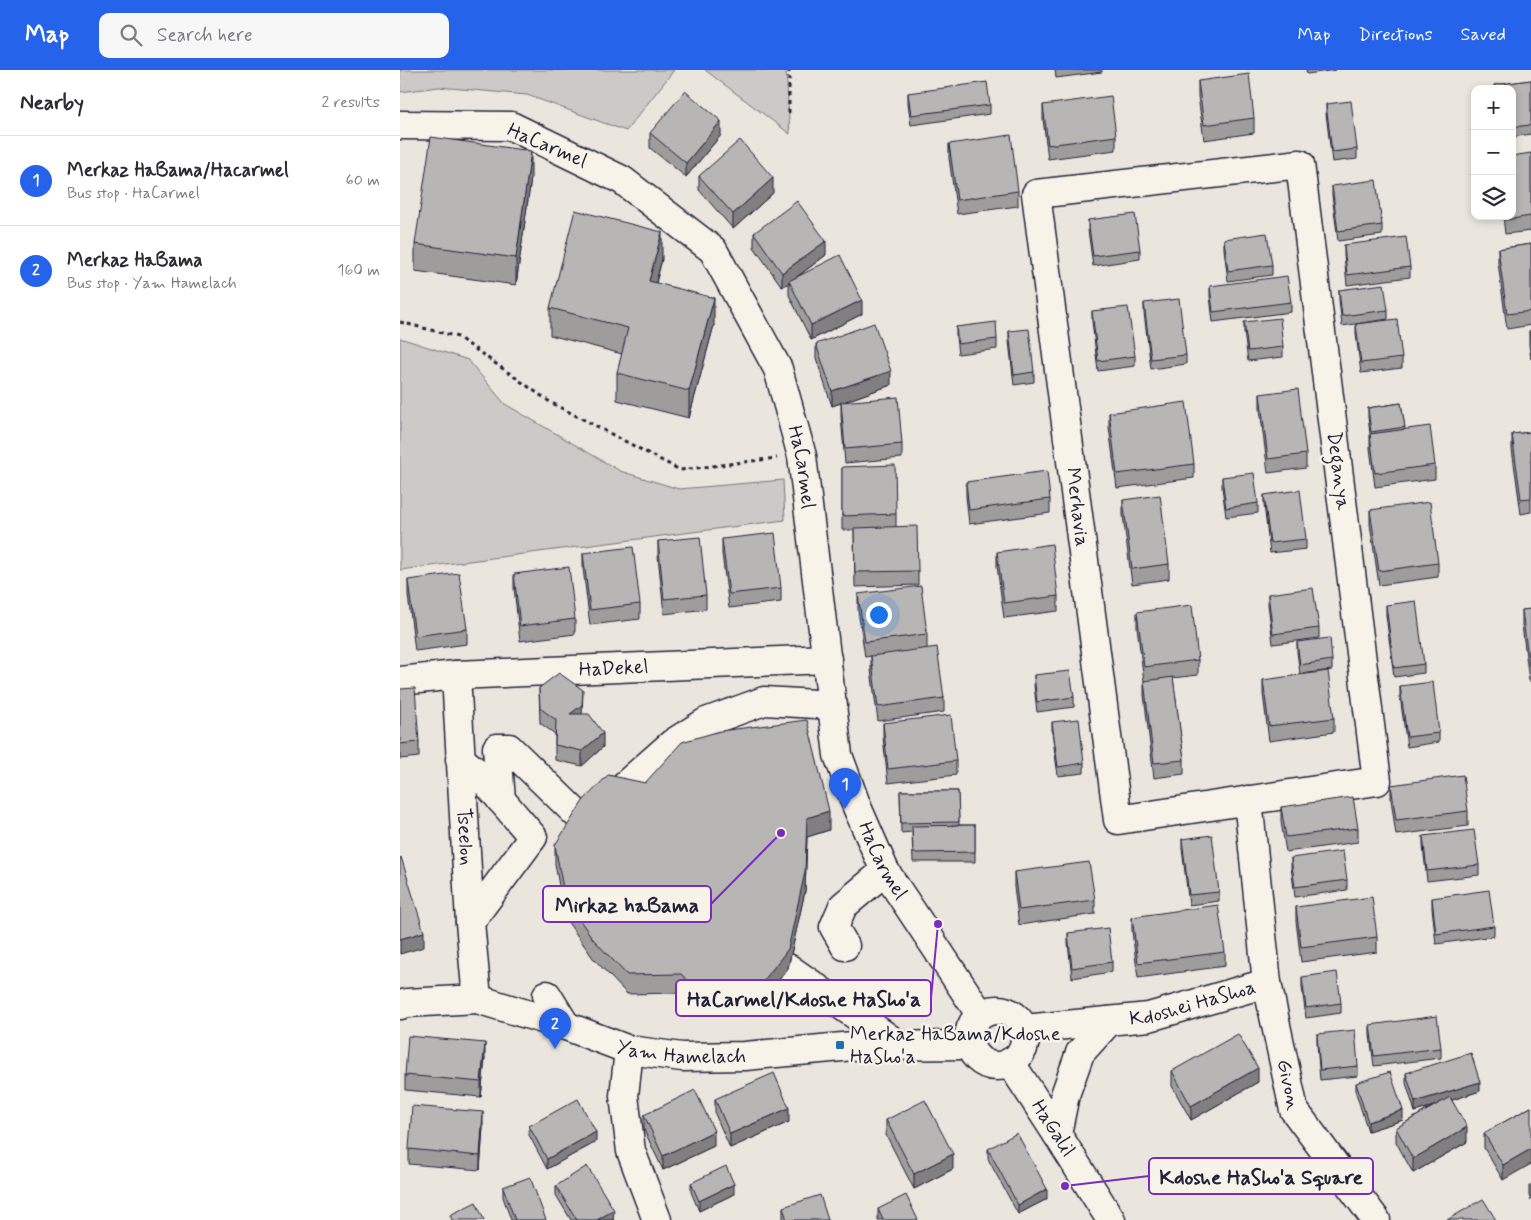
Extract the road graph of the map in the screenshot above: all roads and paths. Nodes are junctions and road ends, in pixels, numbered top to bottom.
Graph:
1 (789, 70) edge
2 (789, 113) dead end
3 (400, 125) edge
4 (1036, 194) joint
5 (400, 322) edge
6 (802, 456) junction
7 (827, 660) junction
8 (456, 674) junction
9 (400, 681) edge
10 (833, 705) junction
11 (497, 748) junction
12 (460, 751) junction
13 (614, 794) edge
14 (501, 800) junction
15 (1248, 800) junction
16 (583, 820) edge
17 (1118, 820) joint
18 (885, 871) junction
19 (470, 922) junction
20 (845, 946) dead end
21 (788, 968) edge
22 (1267, 983) junction
23 (547, 995) dead end
24 (477, 999) junction
25 (400, 1005) edge
26 (980, 1014) junction
27 (1109, 1021) junction
28 (566, 1026) junction
29 (1024, 1029) junction
30 (970, 1045) junction
31 (900, 1046) junction
32 (629, 1050) junction
33 (1010, 1062) junction
34 (1058, 1134) junction
35 (657, 1220) edge
36 (1111, 1220) edge
37 (1376, 1220) edge

1 - 2 path
3 - 6 street, HaCarmel
4 - 15 street, Deganya
4 - 17 street, Merhavia
5 - 6 path
6 - 7 street, HaCarmel
7 - 8 street, HaDekel
7 - 10 street, HaCarmel
8 - 9 street, HaDekel
8 - 12 street, Tseelon
10 - 13 street
10 - 18 street, HaCarmel
11 - 12 street
11 - 14 street
11 - 16 street
12 - 14 street
12 - 19 street, Tseelon
14 - 19 street
15 - 17 street, Deganya
15 - 22 street, Kdoshei HaShoa
18 - 20 street
18 - 26 street, HaCarmel
19 - 24 street, Tseelon
21 - 31 street
22 - 27 street, Kdoshei HaShoa
22 - 37 street, Givon
23 - 28 street
24 - 25 street, Yam Hamelach
24 - 28 street, Yam Hamelach
26 - 29 street
26 - 30 street
27 - 29 street, Kdoshei HaShoa
27 - 34 street
28 - 32 street, Yam Hamelach
29 - 33 street
30 - 31 street, Yam Hamelach
30 - 33 street
31 - 32 street, Yam Hamelach
32 - 35 street
33 - 34 street, HaGalil
34 - 36 street, HaGalil

